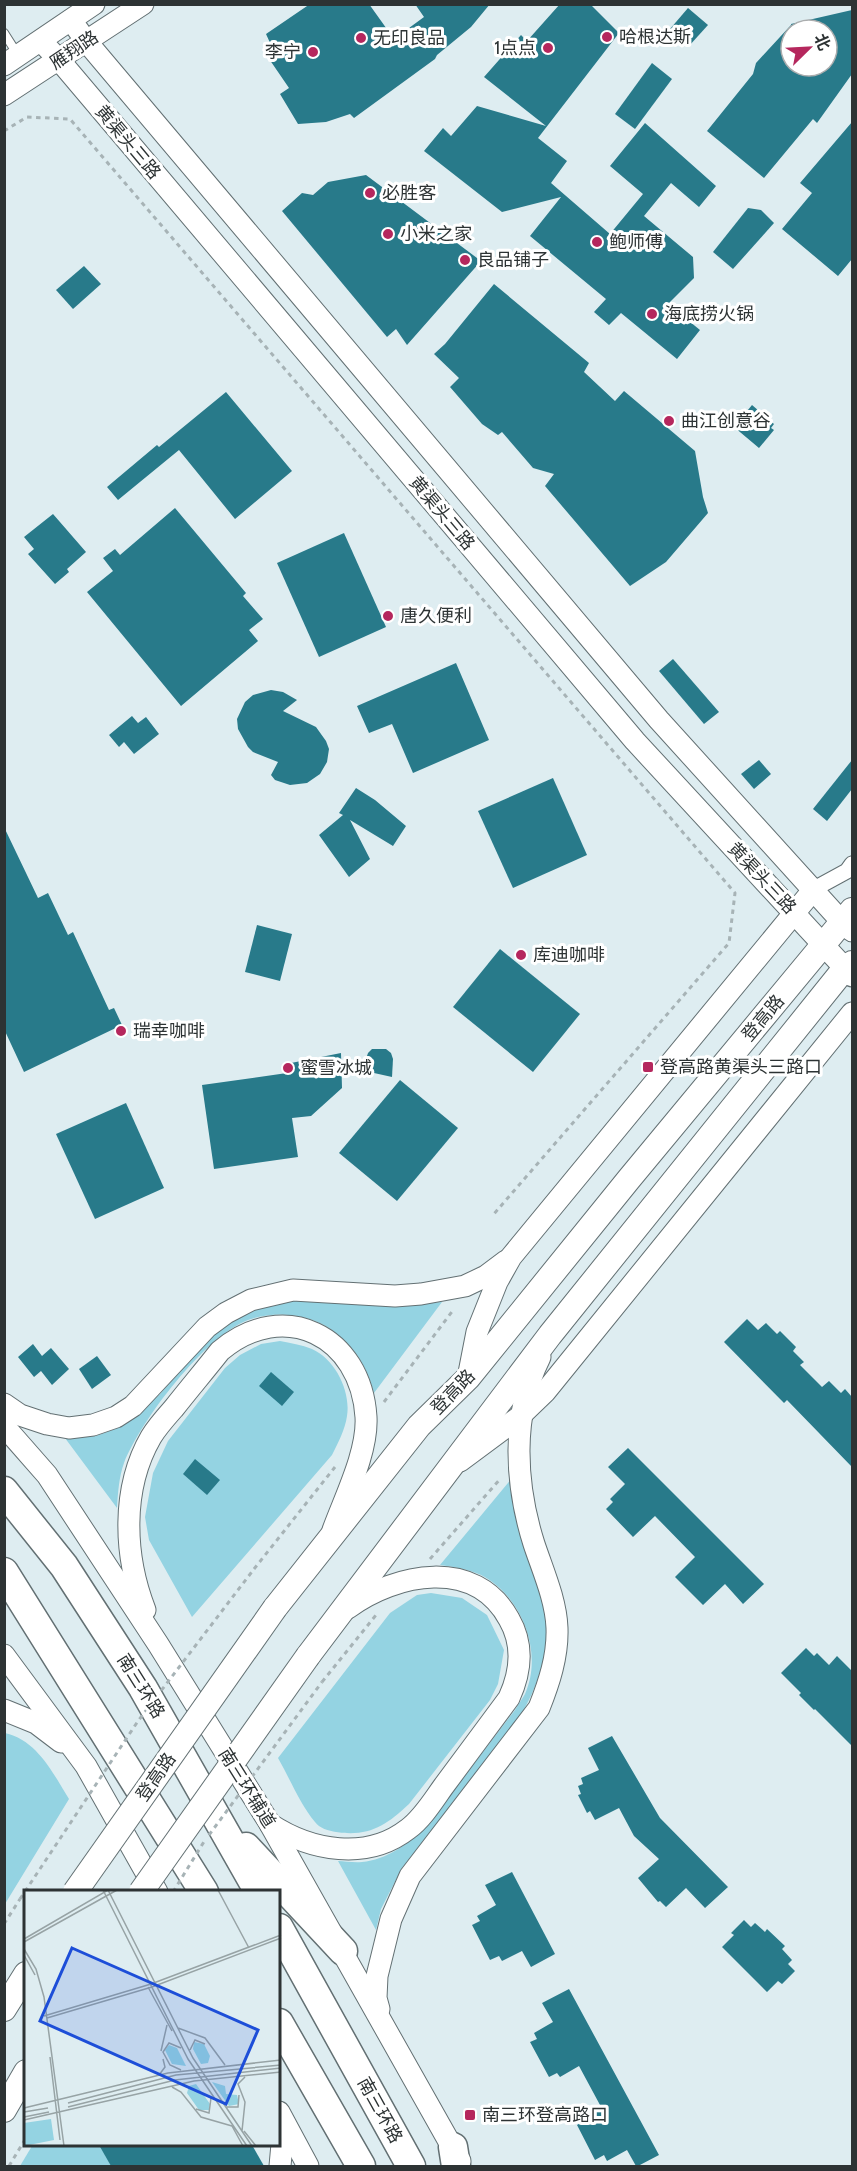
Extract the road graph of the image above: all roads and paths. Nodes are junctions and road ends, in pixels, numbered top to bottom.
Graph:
1 (94, 4) edge
2 (143, 4) edge
3 (71, 20) junction
4 (4, 33) edge
5 (41, 41) junction
6 (86, 41) junction
7 (12, 60) edge
8 (60, 60) junction
9 (4, 95) edge
10 (4, 131) edge
11 (852, 864) edge
12 (814, 890) junction
13 (795, 913) junction
14 (849, 921) edge
15 (823, 945) junction
16 (850, 969) edge
17 (852, 1013) edge
18 (493, 1215) dead end
19 (511, 1257) junction
20 (550, 1335) junction
21 (468, 1378) junction
22 (4, 1404) edge
23 (522, 1415) junction
24 (4, 1426) edge
25 (451, 1469) junction
26 (4, 1491) edge
27 (330, 1540) junction
28 (254, 1569) dead end
29 (4, 1572) edge
30 (343, 1612) junction
31 (158, 1644) junction
32 (4, 1655) edge
33 (322, 1682) dead end
34 (4, 1710) edge
35 (86, 1766) junction
36 (216, 1814) junction
37 (270, 1824) junction
38 (184, 1857) junction
39 (26, 1890) edge
40 (76, 1890) edge
41 (142, 1890) edge
42 (156, 1890) edge
43 (173, 1890) edge
44 (193, 1890) edge
45 (203, 1890) edge
46 (258, 1890) edge
47 (24, 1893) edge
48 (4, 1924) edge
49 (280, 1930) edge
50 (343, 1951) junction
51 (24, 1969) edge
52 (24, 1977) edge
53 (4, 1989) edge
54 (4, 2009) edge
55 (382, 2021) junction
56 (280, 2025) edge
57 (24, 2076) edge
58 (4, 2110) edge
59 (280, 2114) edge
60 (280, 2135) edge
61 (24, 2141) edge
62 (457, 2160) edge
63 (9, 2166) edge
64 (280, 2166) edge
65 (308, 2166) edge
66 (362, 2166) edge
67 (411, 2166) edge

1 - 3 main road, 雁翔路
2 - 6 main road, 雁翔路
3 - 5 main road, 雁翔路
3 - 6 main road, 黄渠头三路
4 - 7 lane
5 - 7 main road, 雁翔路
5 - 8 main road, 黄渠头三路
6 - 8 main road, 雁翔路
6 - 12 main road, 黄渠头三路
8 - 9 main road, 雁翔路
8 - 13 main road, 黄渠头三路
10 - 18 path
11 - 12 street
12 - 13 main road
12 - 14 main road, 黄渠头三路
13 - 15 main road, 黄渠头三路
13 - 19 main road
14 - 15 main road, 登高路
15 - 16 main road, 黄渠头三路
15 - 21 main road, 登高路
16 - 20 main road, 登高路
17 - 23 main road
19 - 21 main road
19 - 22 main road
20 - 23 main road
20 - 25 main road, 登高路
21 - 27 main road, 登高路
23 - 25 main road
23 - 55 main road
24 - 31 main road, 南三环辅道
25 - 30 main road, 登高路
26 - 36 highway, 南三环路
27 - 31 main road
27 - 40 main road, 登高路, bridge
28 - 39 path, bridge
29 - 38 highway
30 - 37 main road
30 - 41 main road, 登高路, bridge
31 - 37 main road, 南三环辅道
32 - 35 main road
33 - 43 path, bridge
34 - 35 main road
35 - 42 main road
36 - 46 highway, 南三环路
36 - 50 highway
37 - 50 main road, 南三环辅道
38 - 44 main road
38 - 45 highway
47 - 48 path, bridge
49 - 67 highway, 南三环路
50 - 55 main road, 南三环辅道
51 - 53 main road
52 - 54 main road
55 - 62 main road, 南三环辅道
56 - 66 highway
57 - 58 main road
59 - 65 main road
60 - 64 main road
61 - 63 path

